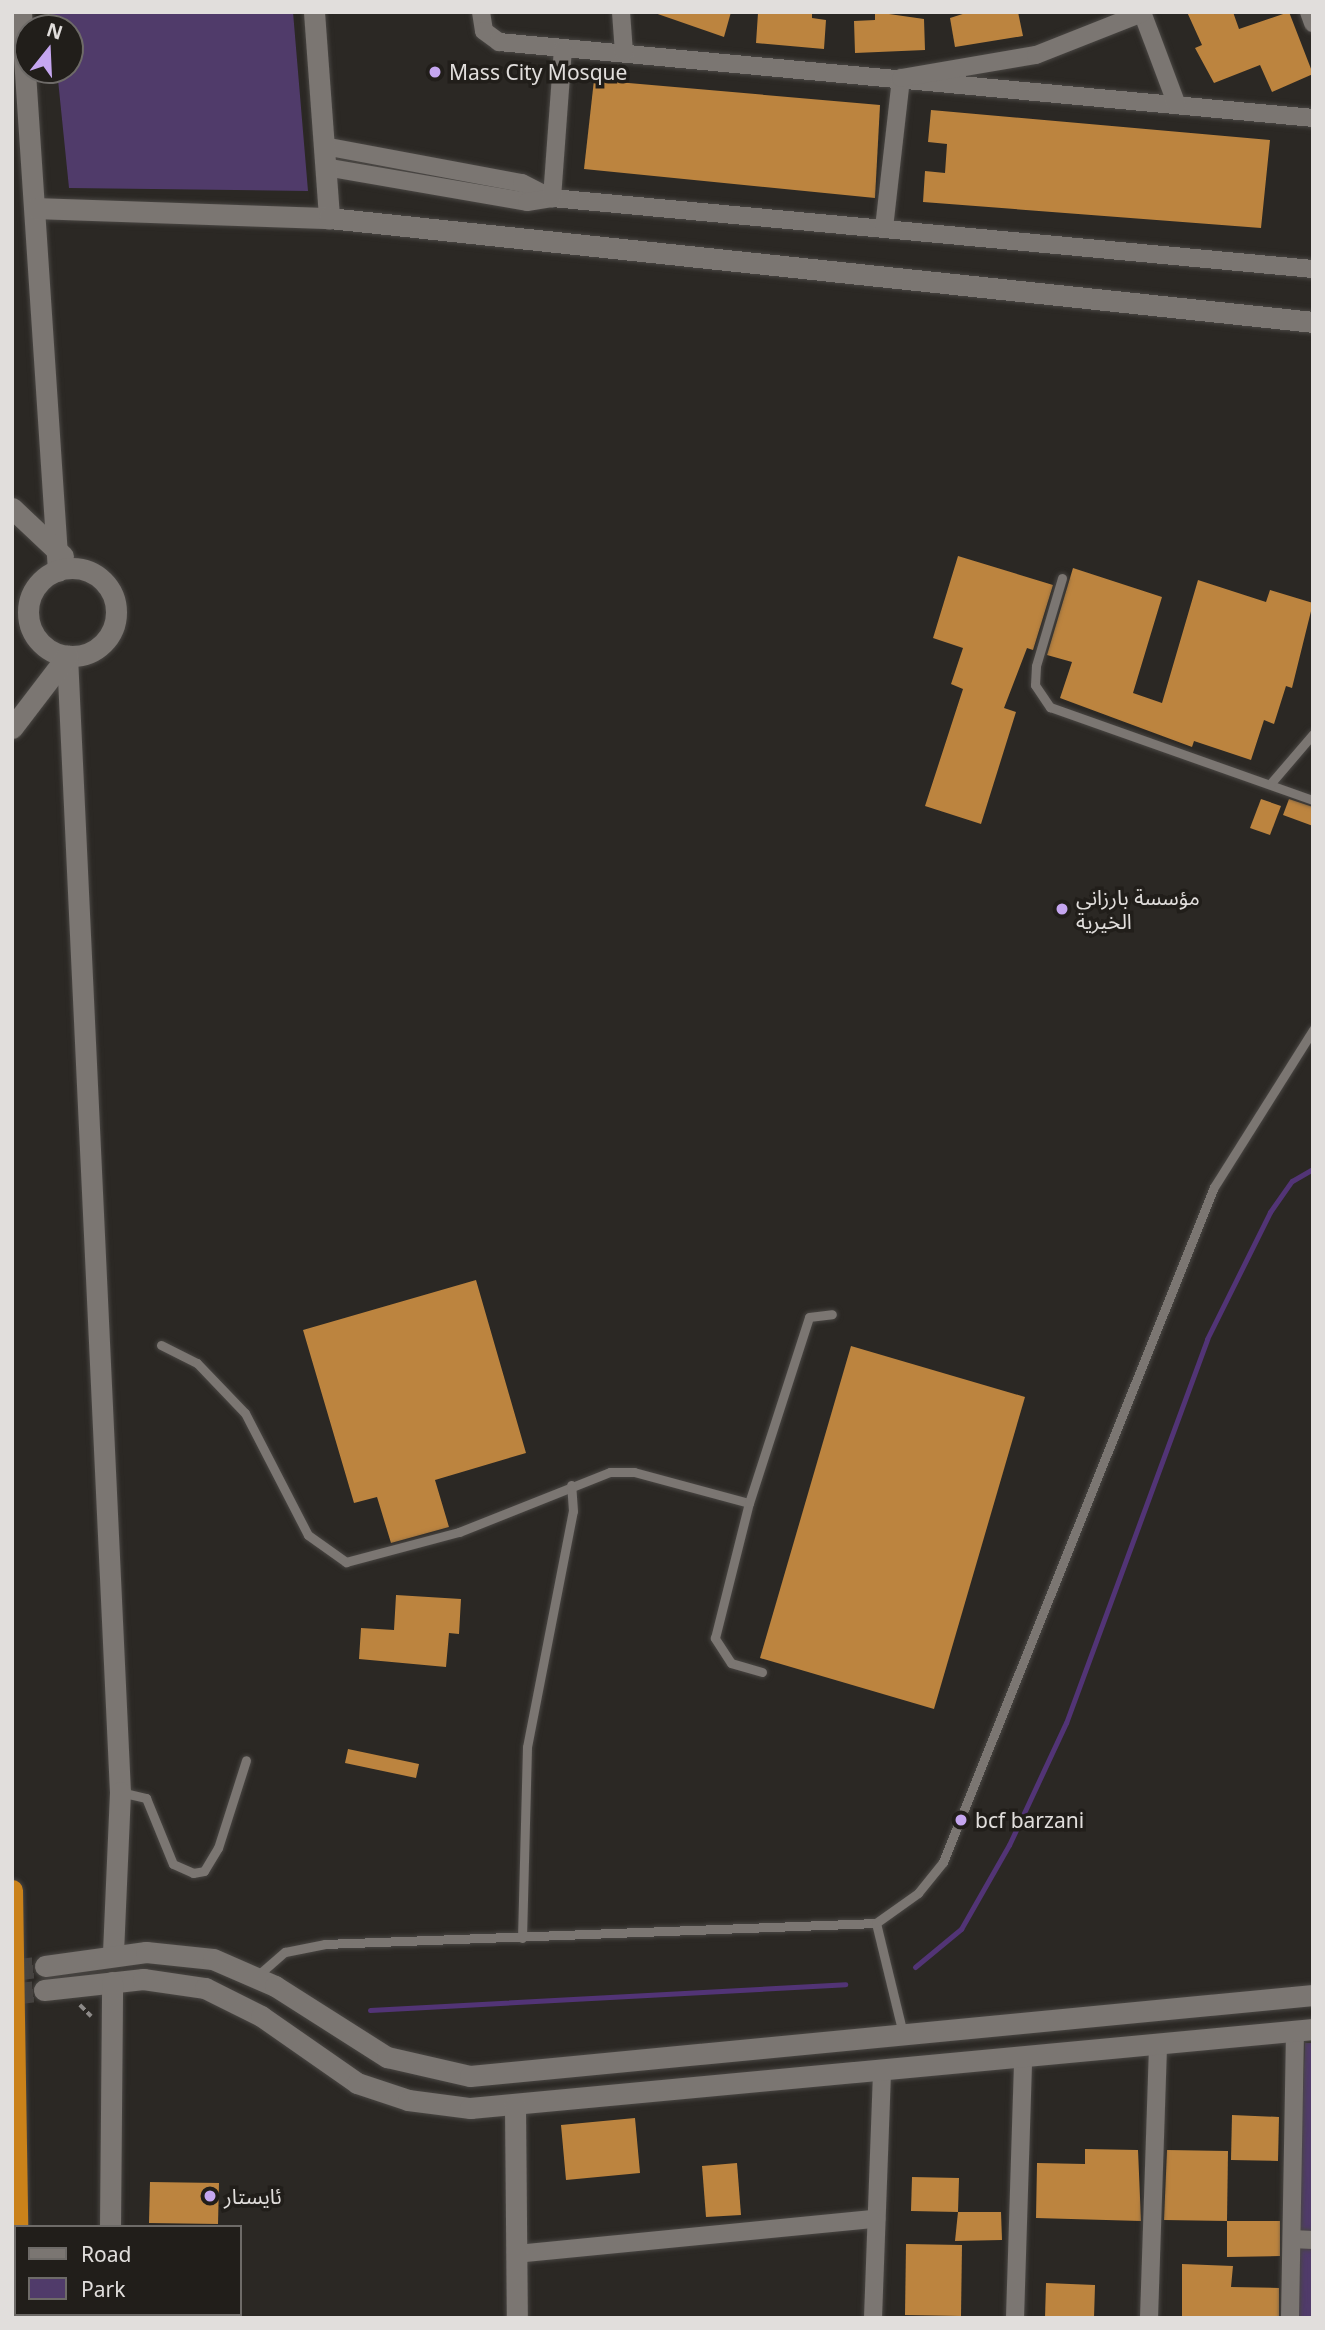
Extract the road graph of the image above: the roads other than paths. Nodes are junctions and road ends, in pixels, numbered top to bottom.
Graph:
1 (21, 12) edge
2 (314, 12) edge
3 (481, 12) edge
4 (621, 12) edge
5 (1309, 12) edge
6 (1142, 13) edge
7 (1313, 23) edge
8 (563, 48) junction
9 (624, 52) junction
10 (901, 78) junction
11 (1177, 105) junction
12 (1313, 118) edge
13 (370, 155) junction
14 (324, 157) junction
15 (369, 175) junction
16 (552, 198) junction
17 (37, 208) junction
18 (329, 218) junction
19 (884, 228) junction
20 (1313, 268) edge
21 (1313, 322) edge
22 (12, 508) edge
23 (64, 563) junction
24 (1062, 578) dead end
25 (67, 656) junction
26 (12, 728) edge
27 (1313, 734) edge
28 (1271, 783) junction
29 (1313, 800) edge
30 (1313, 1030) edge
31 (832, 1314) dead end
32 (161, 1345) dead end
33 (571, 1485) junction
34 (749, 1503) junction
35 (762, 1672) dead end
36 (246, 1760) dead end
37 (121, 1791) junction
38 (12, 1890) edge
39 (876, 1923) junction
40 (522, 1938) junction
41 (113, 1955) junction
42 (45, 1966) tunnel mouth
43 (257, 1976) junction
44 (111, 1982) junction
45 (44, 1990) tunnel mouth
46 (1313, 1995) edge
47 (1304, 2030) edge
48 (903, 2035) junction
49 (1158, 2044) junction
50 (1023, 2057) junction
51 (882, 2071) junction
52 (515, 2106) junction
53 (876, 2219) junction
54 (18, 2225) edge
55 (110, 2225) edge
56 (1292, 2239) junction
57 (1313, 2240) edge
58 (516, 2255) junction
59 (517, 2318) edge
60 (873, 2318) edge
61 (1015, 2318) edge
62 (1149, 2318) edge
63 (1290, 2318) edge

1 - 17 street
2 - 14 street
3 - 8 street
4 - 9 street
5 - 7 street
6 - 10 street
6 - 11 street
8 - 9 street
8 - 16 street
9 - 10 street
10 - 11 street
10 - 19 street
11 - 12 street
13 - 14 street
13 - 15 street
13 - 16 street
14 - 15 street
14 - 18 street
15 - 16 street
16 - 19 street
17 - 18 street
17 - 23 street
18 - 21 street
19 - 20 street
22 - 23 street
23 - 25 street
23 - 25 street
24 - 28 lane
25 - 26 street
25 - 37 street
27 - 28 lane
28 - 29 lane
30 - 39 lane
31 - 34 lane
32 - 33 lane
33 - 34 lane
33 - 40 lane
34 - 35 lane
36 - 37 lane
37 - 41 street
38 - 54 highway
39 - 40 lane
39 - 48 lane
40 - 43 lane
41 - 42 street
41 - 43 street
43 - 48 street
44 - 45 street
44 - 52 street
44 - 55 street
46 - 48 street
47 - 49 street
47 - 56 street
49 - 50 street
49 - 62 street
50 - 51 street
50 - 61 street
51 - 52 street
51 - 53 street
52 - 58 street
53 - 58 street
53 - 60 street
56 - 57 street
56 - 63 street
58 - 59 street

